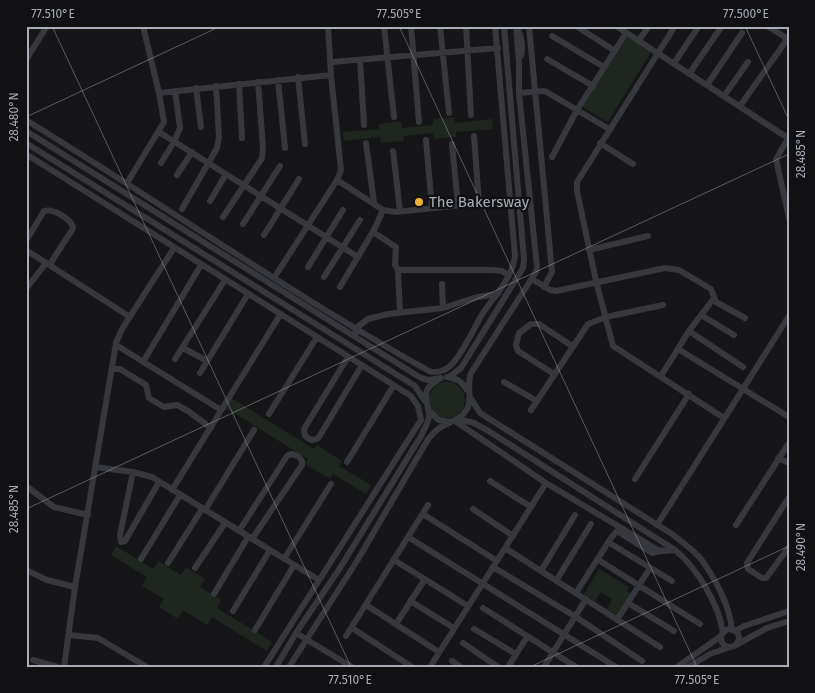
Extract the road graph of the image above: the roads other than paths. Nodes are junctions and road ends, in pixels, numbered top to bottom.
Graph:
1 (47, 26) edge
2 (143, 26) edge
3 (328, 26) edge
4 (384, 26) edge
5 (411, 26) edge
6 (440, 26) edge
7 (466, 26) edge
8 (495, 26) edge
9 (503, 26) edge
10 (516, 26) edge
11 (529, 26) edge
12 (576, 26) edge
13 (649, 26) edge
14 (675, 26) edge
15 (699, 26) edge
16 (722, 26) edge
17 (767, 26) edge
18 (619, 27) edge
19 (626, 33) junction
20 (742, 33) dead end
21 (552, 36) dead end
22 (639, 40) junction
23 (498, 48) junction
24 (468, 51) junction
25 (615, 51) junction
26 (657, 53) junction
27 (443, 54) junction
28 (414, 56) junction
29 (388, 58) junction
30 (547, 59) dead end
31 (26, 60) edge
32 (360, 60) junction
33 (332, 62) junction
34 (748, 62) dead end
35 (674, 63) junction
36 (604, 68) junction
37 (689, 74) junction
38 (331, 75) junction
39 (298, 78) junction
40 (278, 80) junction
41 (258, 82) junction
42 (239, 84) junction
43 (707, 85) junction
44 (216, 86) junction
45 (593, 86) junction
46 (196, 88) junction
47 (175, 91) junction
48 (535, 92) junction
49 (160, 93) junction
50 (519, 93) junction
51 (724, 96) junction
52 (740, 106) junction
53 (577, 110) junction
54 (449, 113) dead end
55 (471, 115) dead end
56 (394, 117) dead end
57 (26, 120) edge
58 (419, 122) dead end
59 (364, 125) dead end
60 (201, 127) dead end
61 (609, 129) junction
62 (26, 131) edge
63 (160, 132) junction
64 (474, 136) dead end
65 (789, 137) edge
66 (242, 138) dead end
67 (426, 140) dead end
68 (174, 142) junction
69 (366, 143) dead end
70 (600, 143) junction
71 (26, 144) edge
72 (305, 144) dead end
73 (452, 144) dead end
74 (285, 148) dead end
75 (393, 151) dead end
76 (192, 152) junction
77 (26, 154) edge
78 (552, 157) dead end
79 (161, 163) dead end
80 (209, 163) junction
81 (633, 164) dead end
82 (280, 166) dead end
83 (226, 174) junction
84 (177, 176) dead end
85 (299, 179) dead end
86 (337, 180) junction
87 (126, 183) junction
88 (244, 185) junction
89 (261, 196) junction
90 (510, 200) junction
91 (210, 201) dead end
92 (479, 203) junction
93 (374, 204) junction
94 (458, 205) junction
95 (182, 208) dead end
96 (281, 208) junction
97 (432, 208) junction
98 (343, 210) dead end
99 (383, 210) junction
100 (400, 211) junction
101 (223, 217) dead end
102 (789, 218) edge
103 (360, 220) dead end
104 (243, 224) dead end
105 (307, 225) junction
106 (373, 232) junction
107 (264, 235) dead end
108 (327, 236) junction
109 (648, 236) dead end
110 (26, 240) edge
111 (343, 247) junction
112 (174, 248) junction
113 (26, 250) edge
114 (589, 250) junction
115 (358, 257) junction
116 (48, 263) junction
117 (201, 265) junction
118 (308, 267) dead end
119 (398, 270) junction
120 (508, 275) junction
121 (324, 277) dead end
122 (274, 278) junction
123 (532, 279) junction
124 (225, 280) junction
125 (596, 281) junction
126 (442, 284) dead end
127 (340, 287) dead end
128 (544, 287) junction
129 (26, 289) edge
130 (248, 294) junction
131 (498, 294) junction
132 (714, 298) junction
133 (663, 305) dead end
134 (443, 308) junction
135 (486, 310) junction
136 (400, 312) junction
137 (280, 315) junction
138 (701, 315) junction
139 (789, 316) edge
140 (130, 317) junction
141 (606, 317) junction
142 (745, 318) dead end
143 (489, 324) junction
144 (355, 329) junction
145 (690, 331) junction
146 (734, 335) dead end
147 (317, 337) junction
148 (358, 339) junction
149 (116, 345) junction
150 (350, 346) junction
151 (572, 346) junction
152 (183, 348) junction
153 (678, 349) junction
154 (338, 351) junction
155 (348, 357) junction
156 (175, 359) dead end
157 (207, 361) junction
158 (143, 362) junction
159 (362, 365) junction
160 (743, 367) dead end
161 (112, 369) junction
162 (200, 373) dead end
163 (554, 374) junction
164 (661, 376) junction
165 (449, 377) junction
166 (442, 378) junction
167 (504, 382) dead end
168 (394, 385) junction
169 (743, 388) junction
170 (469, 393) junction
171 (689, 394) junction
172 (425, 400) junction
173 (537, 401) junction
174 (221, 410) junction
175 (428, 410) junction
176 (531, 410) dead end
177 (269, 414) dead end
178 (789, 417) edge
179 (724, 418) junction
180 (455, 420) junction
181 (210, 428) junction
182 (254, 430) dead end
183 (789, 443) edge
184 (521, 452) junction
185 (778, 458) junction
186 (347, 462) dead end
187 (789, 463) edge
188 (95, 467) junction
189 (524, 468) junction
190 (133, 472) junction
191 (388, 473) junction
192 (396, 477) junction
193 (635, 480) dead end
194 (490, 481) dead end
195 (160, 482) junction
196 (546, 483) junction
197 (331, 484) dead end
198 (26, 486) edge
199 (172, 490) junction
200 (180, 495) junction
201 (789, 497) edge
202 (428, 505) dead end
203 (531, 506) junction
204 (473, 509) dead end
205 (204, 510) junction
206 (423, 514) junction
207 (88, 515) junction
208 (575, 515) dead end
209 (225, 522) junction
210 (591, 524) dead end
211 (657, 525) junction
212 (736, 525) dead end
213 (239, 532) junction
214 (513, 536) junction
215 (408, 537) junction
216 (250, 538) junction
217 (608, 542) junction
218 (789, 547) edge
219 (505, 548) junction
220 (270, 550) junction
221 (675, 550) junction
222 (661, 551) junction
223 (141, 559) dead end
224 (284, 559) junction
225 (597, 559) junction
226 (394, 560) junction
227 (168, 563) dead end
228 (495, 564) junction
229 (294, 565) junction
230 (195, 568) dead end
231 (650, 568) junction
232 (26, 570) edge
233 (541, 571) junction
234 (425, 579) junction
235 (319, 580) junction
236 (556, 581) junction
237 (672, 581) dead end
238 (482, 584) junction
239 (639, 586) junction
240 (75, 587) junction
241 (576, 593) junction
242 (214, 594) dead end
243 (586, 599) junction
244 (410, 601) junction
245 (628, 603) junction
246 (366, 605) junction
247 (468, 606) junction
248 (483, 608) dead end
249 (233, 611) dead end
250 (789, 611) edge
251 (576, 617) junction
252 (617, 620) junction
253 (789, 621) edge
254 (396, 624) junction
255 (700, 624) dead end
256 (352, 628) junction
257 (454, 628) junction
258 (474, 629) dead end
259 (255, 630) dead end
260 (734, 630) junction
261 (674, 631) dead end
262 (296, 633) junction
263 (69, 634) junction
264 (722, 634) junction
265 (563, 635) junction
266 (346, 636) dead end
267 (527, 636) junction
268 (306, 638) junction
269 (463, 643) dead end
270 (733, 646) junction
271 (660, 647) dead end
272 (439, 652) junction
273 (552, 653) junction
274 (516, 654) junction
275 (33, 660) dead end
276 (452, 661) dead end
277 (642, 661) dead end
278 (58, 667) edge
279 (64, 667) edge
280 (147, 667) edge
281 (264, 667) edge
282 (276, 667) edge
283 (288, 667) edge
284 (352, 667) edge
285 (412, 667) edge
286 (430, 667) edge
287 (461, 667) edge
288 (498, 667) edge
289 (508, 667) edge
290 (544, 667) edge
291 (576, 667) edge
292 (616, 667) edge
293 (677, 667) edge
294 (688, 667) edge

1 - 31 street
2 - 49 street
3 - 33 street
4 - 29 street
5 - 28 street
6 - 27 street
7 - 24 street
8 - 23 street
9 - 143 street
10 - 50 street
11 - 48 street
12 - 25 street
13 - 22 street
14 - 26 street
15 - 35 street
16 - 37 street
17 - 52 street
18 - 19 street
19 - 22 street
19 - 25 street
20 - 43 street
21 - 36 street
22 - 26 street
23 - 24 street
23 - 90 street
24 - 27 street
24 - 55 street
25 - 36 street
26 - 35 street
26 - 61 street
27 - 28 street
27 - 54 street
28 - 29 street
28 - 58 street
29 - 32 street
29 - 56 street
30 - 45 street
32 - 33 street
32 - 59 street
33 - 38 street
34 - 51 street
35 - 37 street
36 - 45 street
37 - 43 street
38 - 39 street
38 - 86 street
39 - 40 street
39 - 72 street
40 - 41 street
40 - 74 street
41 - 42 street
41 - 88 street
42 - 44 street
42 - 66 street
43 - 51 street
44 - 46 street
44 - 80 street
45 - 53 street
46 - 47 street
46 - 60 street
47 - 49 street
47 - 68 street
48 - 50 street
48 - 53 street
48 - 128 street
49 - 63 street
50 - 123 street
51 - 52 street
52 - 65 street
53 - 61 street
53 - 78 street
57 - 87 street
61 - 70 street
62 - 148 street
63 - 68 street
63 - 87 street
64 - 92 street
65 - 102 street
67 - 97 street
68 - 76 street
68 - 79 street
69 - 93 street
70 - 81 street
70 - 114 street
71 - 150 street
73 - 94 street
75 - 100 street
76 - 80 street
76 - 84 street
77 - 112 street
80 - 83 street
80 - 95 street
82 - 89 street
83 - 88 street
83 - 91 street
85 - 96 street
86 - 93 street
86 - 105 street
87 - 122 street
88 - 89 street
88 - 101 street
89 - 96 street
89 - 104 street
90 - 92 street
90 - 120 street
92 - 94 street
93 - 99 street
94 - 97 street
96 - 105 street
96 - 107 street
97 - 100 street
98 - 108 street
99 - 100 street
99 - 106 street
103 - 111 street
105 - 108 street
105 - 122 street
106 - 115 street
106 - 119 street
108 - 111 street
108 - 118 street
109 - 114 street
110 - 116 street
111 - 115 street
111 - 121 street
112 - 117 street
112 - 140 street
113 - 116 street
114 - 125 street
115 - 127 street
116 - 129 street
116 - 140 street
117 - 124 street
117 - 158 street
119 - 120 street
119 - 136 street
120 - 131 street
122 - 144 street
123 - 128 street
123 - 170 street
124 - 130 street
124 - 152 street
125 - 128 street
125 - 132 street
125 - 141 street
126 - 134 street
130 - 137 street
130 - 157 street
131 - 134 street
131 - 135 street
132 - 138 street
132 - 142 street
133 - 141 street
134 - 136 street
135 - 143 street
135 - 144 street
136 - 144 street
137 - 147 street
137 - 174 street
138 - 145 street
138 - 146 street
139 - 169 street
140 - 149 street
141 - 151 street
141 - 164 street
143 - 165 street
144 - 148 street
145 - 153 street
145 - 160 street
147 - 154 street
147 - 177 street
148 - 166 street
149 - 158 street
149 - 161 street
150 - 154 street
150 - 172 street
151 - 163 street
151 - 163 street
152 - 156 street
152 - 157 street
153 - 164 street
153 - 169 street
154 - 155 street
155 - 159 street
155 - 159 street
157 - 162 street
158 - 174 street
159 - 168 street
161 - 181 street
161 - 188 street
163 - 173 street
164 - 171 street
165 - 166 street
165 - 170 street
166 - 172 street
167 - 173 street
168 - 186 street
168 - 191 street
169 - 178 street
169 - 179 street
170 - 180 street
170 - 211 street
171 - 179 street
171 - 193 street
172 - 175 street
173 - 176 street
174 - 181 street
175 - 180 street
175 - 192 street
179 - 211 street
180 - 184 street
180 - 189 street
180 - 268 street
181 - 199 street
182 - 205 street
183 - 185 street
184 - 189 street
184 - 221 street
185 - 187 street
185 - 212 street
188 - 190 street
188 - 207 street
189 - 196 street
190 - 195 street
190 - 195 street
191 - 192 street
191 - 235 street
192 - 262 street
194 - 203 street
195 - 199 street
196 - 203 street
196 - 222 street
197 - 224 street
198 - 207 street
199 - 200 street
200 - 205 street
200 - 223 street
201 - 218 street
202 - 206 street
203 - 214 street
204 - 214 street
205 - 209 street
205 - 227 street
206 - 215 street
206 - 228 street
207 - 240 street
208 - 233 street
209 - 213 street
209 - 230 street
210 - 236 street
211 - 260 street
213 - 216 street
213 - 216 street
214 - 219 street
215 - 226 street
215 - 238 street
216 - 220 street
216 - 242 street
217 - 222 street
217 - 225 street
217 - 231 street
219 - 228 street
219 - 233 street
220 - 224 street
220 - 249 street
221 - 222 street
221 - 264 street
224 - 229 street
225 - 239 street
225 - 241 street
226 - 234 street
226 - 246 street
228 - 238 street
228 - 251 street
229 - 235 street
229 - 259 street
231 - 237 street
231 - 239 street
232 - 240 street
233 - 236 street
234 - 244 street
234 - 247 street
235 - 281 street
236 - 241 street
238 - 247 street
238 - 265 street
239 - 245 street
239 - 255 street
240 - 263 street
241 - 243 street
243 - 251 street
243 - 252 street
244 - 254 street
244 - 257 street
245 - 252 street
245 - 261 street
246 - 254 street
246 - 256 street
247 - 257 street
248 - 267 street
250 - 260 street
251 - 265 street
251 - 277 street
252 - 271 street
253 - 270 street
254 - 272 street
256 - 266 street
256 - 285 street
257 - 272 street
258 - 274 street
260 - 264 street
260 - 270 street
262 - 268 street
262 - 282 street
263 - 279 street
263 - 280 street
264 - 270 street
264 - 293 street
265 - 273 street
265 - 292 street
267 - 273 street
267 - 274 street
268 - 283 street
268 - 284 street
269 - 288 street
270 - 294 street
272 - 286 street
273 - 290 street
273 - 291 street
274 - 289 street
275 - 278 street
276 - 287 street

